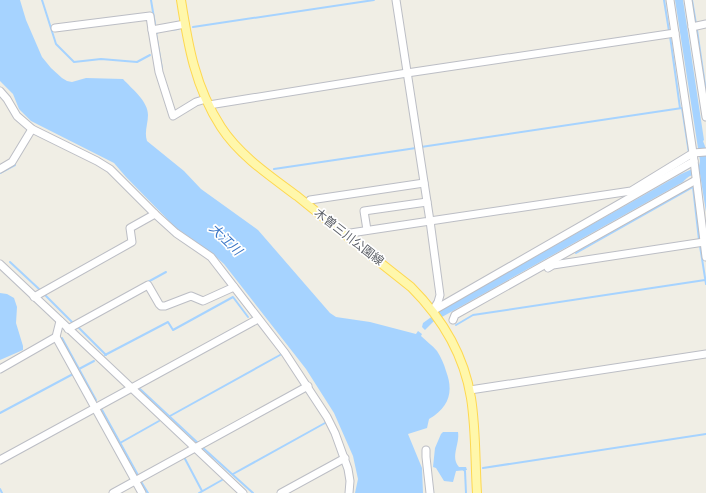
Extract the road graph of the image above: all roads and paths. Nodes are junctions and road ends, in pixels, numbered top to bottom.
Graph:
1 (181, 0) edge
2 (396, 0) edge
3 (670, 0) edge
4 (688, 0) edge
5 (185, 24) junction
6 (706, 24) edge
7 (692, 27) junction
8 (55, 28) dead end
9 (152, 30) junction
10 (675, 33) junction
11 (407, 73) junction
12 (0, 91) edge
13 (207, 102) junction
14 (706, 116) edge
15 (32, 129) junction
16 (706, 152) edge
17 (695, 157) junction
18 (0, 169) edge
19 (696, 178) junction
20 (424, 184) junction
21 (427, 202) junction
22 (307, 204) junction
23 (155, 214) junction
24 (430, 221) junction
25 (367, 230) junction
26 (344, 234) junction
27 (704, 242) junction
28 (706, 257) edge
29 (0, 264) edge
30 (234, 287) junction
31 (34, 297) junction
32 (433, 311) junction
33 (258, 319) junction
34 (453, 320) junction
35 (60, 321) junction
36 (442, 323) junction
37 (68, 329) junction
38 (56, 337) junction
39 (706, 354) edge
40 (0, 369) edge
41 (308, 386) junction
42 (131, 388) junction
43 (470, 390) junction
44 (95, 407) junction
45 (196, 447) junction
46 (426, 450) dead end
47 (345, 458) junction
48 (0, 460) edge
49 (135, 481) junction
50 (113, 493) edge
51 (142, 493) edge
52 (243, 493) edge
53 (281, 493) edge
54 (349, 493) edge
55 (430, 493) edge
56 (477, 493) edge

1 - 5 main road, 木曽三川公園線
2 - 11 street
3 - 10 street
4 - 7 street
5 - 9 street
5 - 13 main road, 木曽三川公園線
6 - 7 street
7 - 14 street
8 - 9 street
9 - 13 street
10 - 11 street
10 - 17 street
11 - 13 street
11 - 20 street
12 - 15 street
13 - 22 main road, 木曽三川公園線
15 - 18 street
15 - 23 street
16 - 17 street
17 - 19 street
17 - 24 street
17 - 32 street
19 - 27 street
19 - 34 street
20 - 21 street
20 - 22 street
21 - 24 street
21 - 25 street
22 - 26 main road, 木曽三川公園線
23 - 30 street
23 - 31 street
24 - 25 street
24 - 32 street
25 - 26 street
26 - 32 main road, 木曽三川公園線
27 - 28 street
27 - 34 street
29 - 31 street
30 - 33 street
30 - 37 street
31 - 35 street
32 - 36 main road, 木曽三川公園線
33 - 41 street
33 - 42 street
34 - 36 street
35 - 37 street
35 - 38 street
36 - 43 main road, 木曽三川公園線
37 - 42 street
38 - 40 street
38 - 44 street
39 - 43 street
41 - 45 street
41 - 47 street
42 - 44 street
42 - 45 street
43 - 56 main road, 木曽三川公園線
44 - 48 street
44 - 49 street
45 - 49 street
45 - 52 street
46 - 55 street
47 - 53 street
47 - 54 street
49 - 50 street
49 - 51 street

